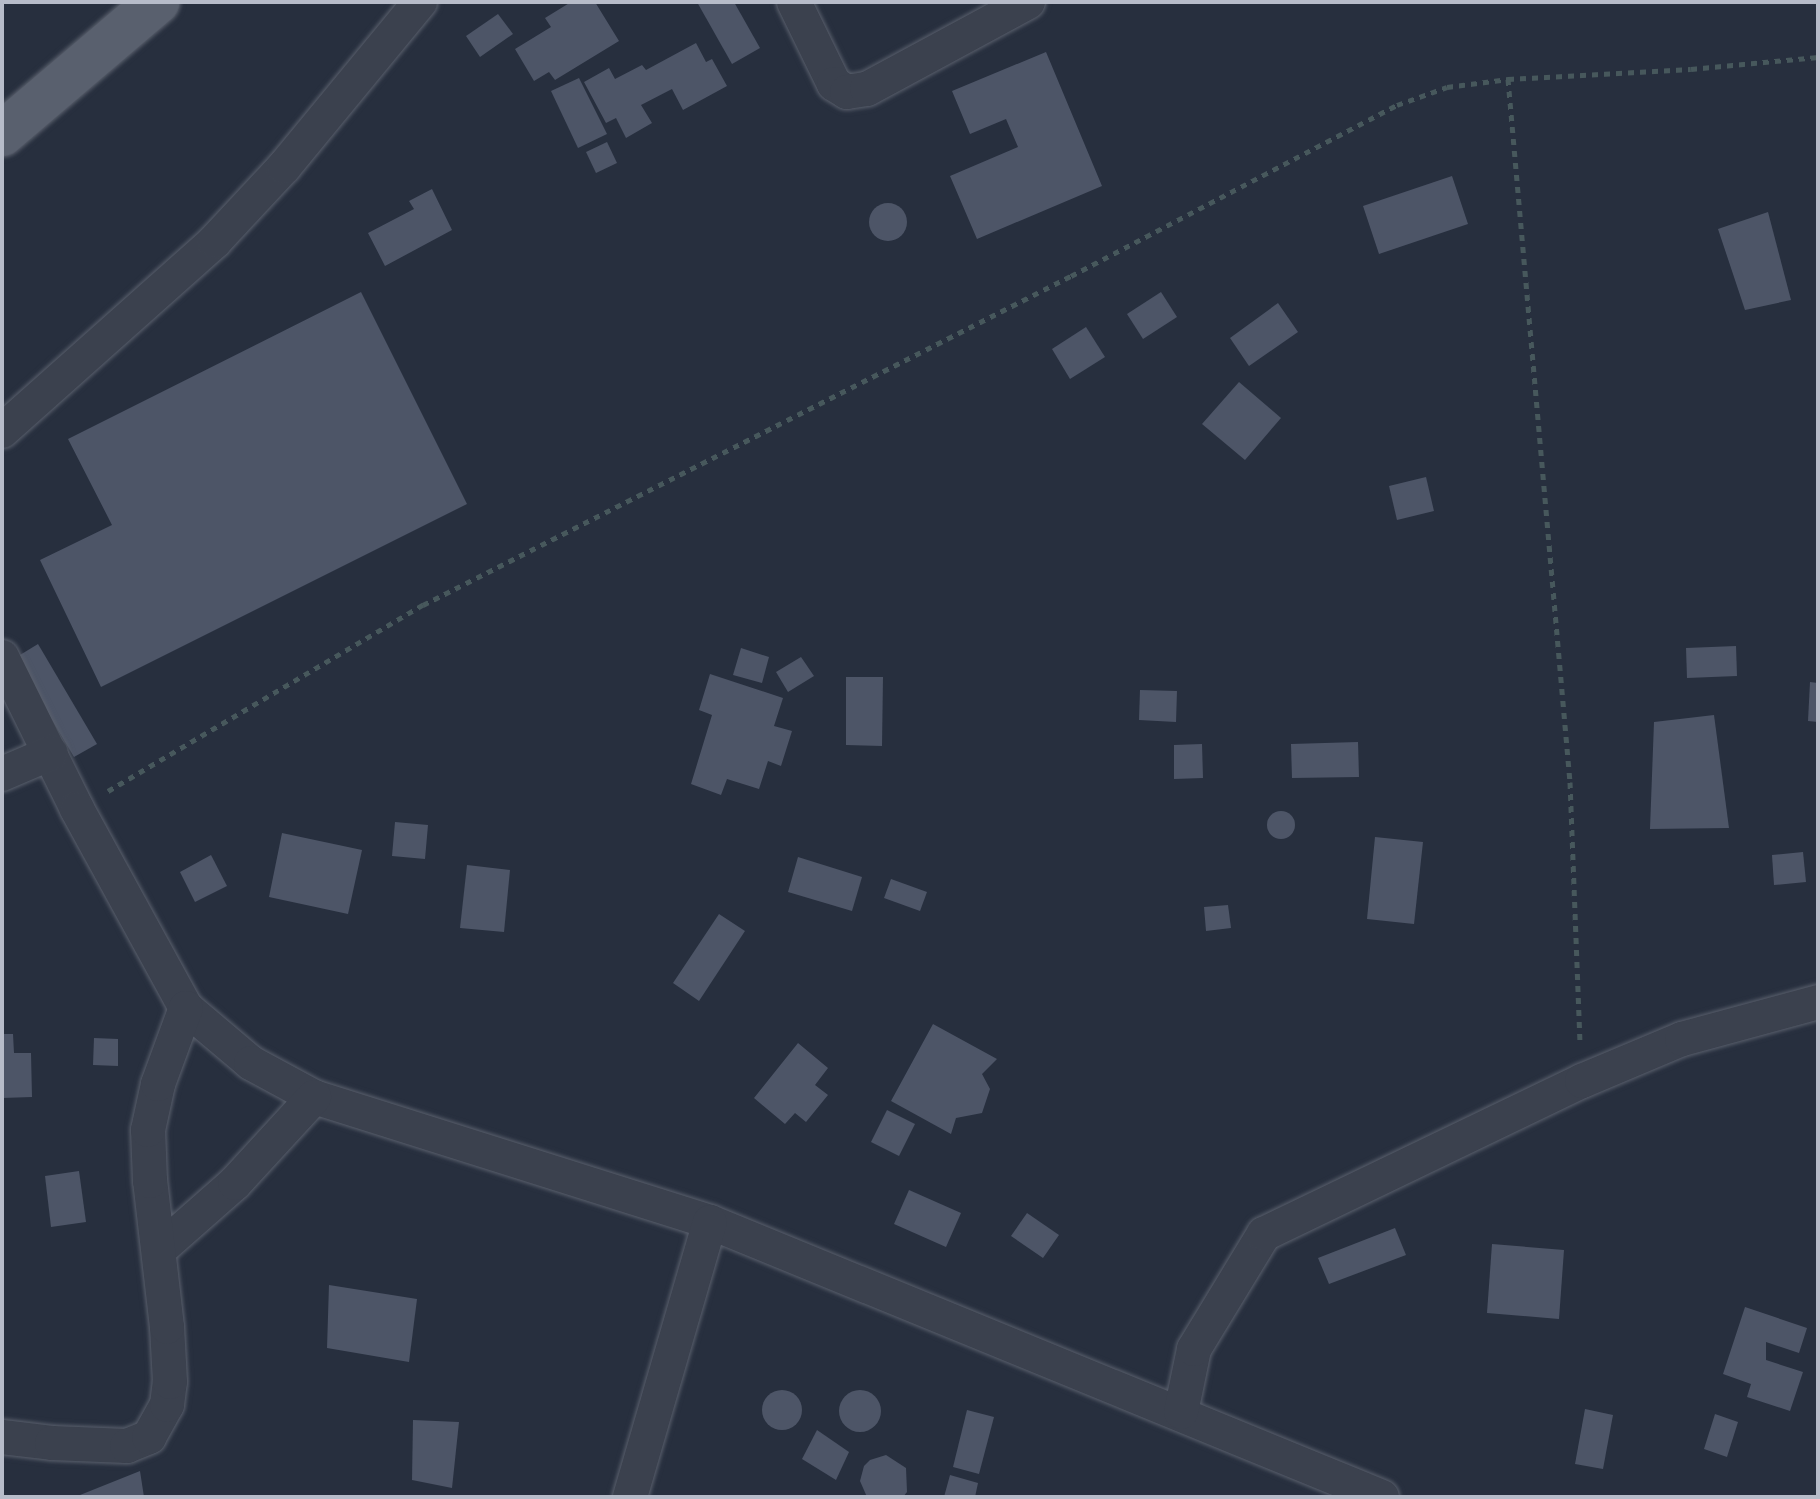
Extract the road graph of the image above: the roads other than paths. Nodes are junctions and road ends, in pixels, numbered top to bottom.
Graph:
1 (157, 2) edge
2 (420, 2) edge
3 (794, 2) edge
4 (1028, 2) edge
5 (2, 134) edge
6 (2, 431) edge
7 (2, 657) edge
8 (51, 753) junction
9 (2, 774) edge
10 (1818, 1002) edge
11 (186, 1008) junction
12 (314, 1097) junction
13 (710, 1222) junction
14 (159, 1250) junction
15 (1181, 1412) junction
16 (2, 1437) edge
17 (630, 1497) edge
18 (1382, 1497) edge

1 - 5 main road
2 - 6 street
3 - 4 street
7 - 8 street
8 - 9 street
8 - 11 street
10 - 15 street
11 - 12 street
11 - 14 street
12 - 13 street
12 - 14 street
13 - 15 street
13 - 17 street
14 - 16 street
15 - 18 street

